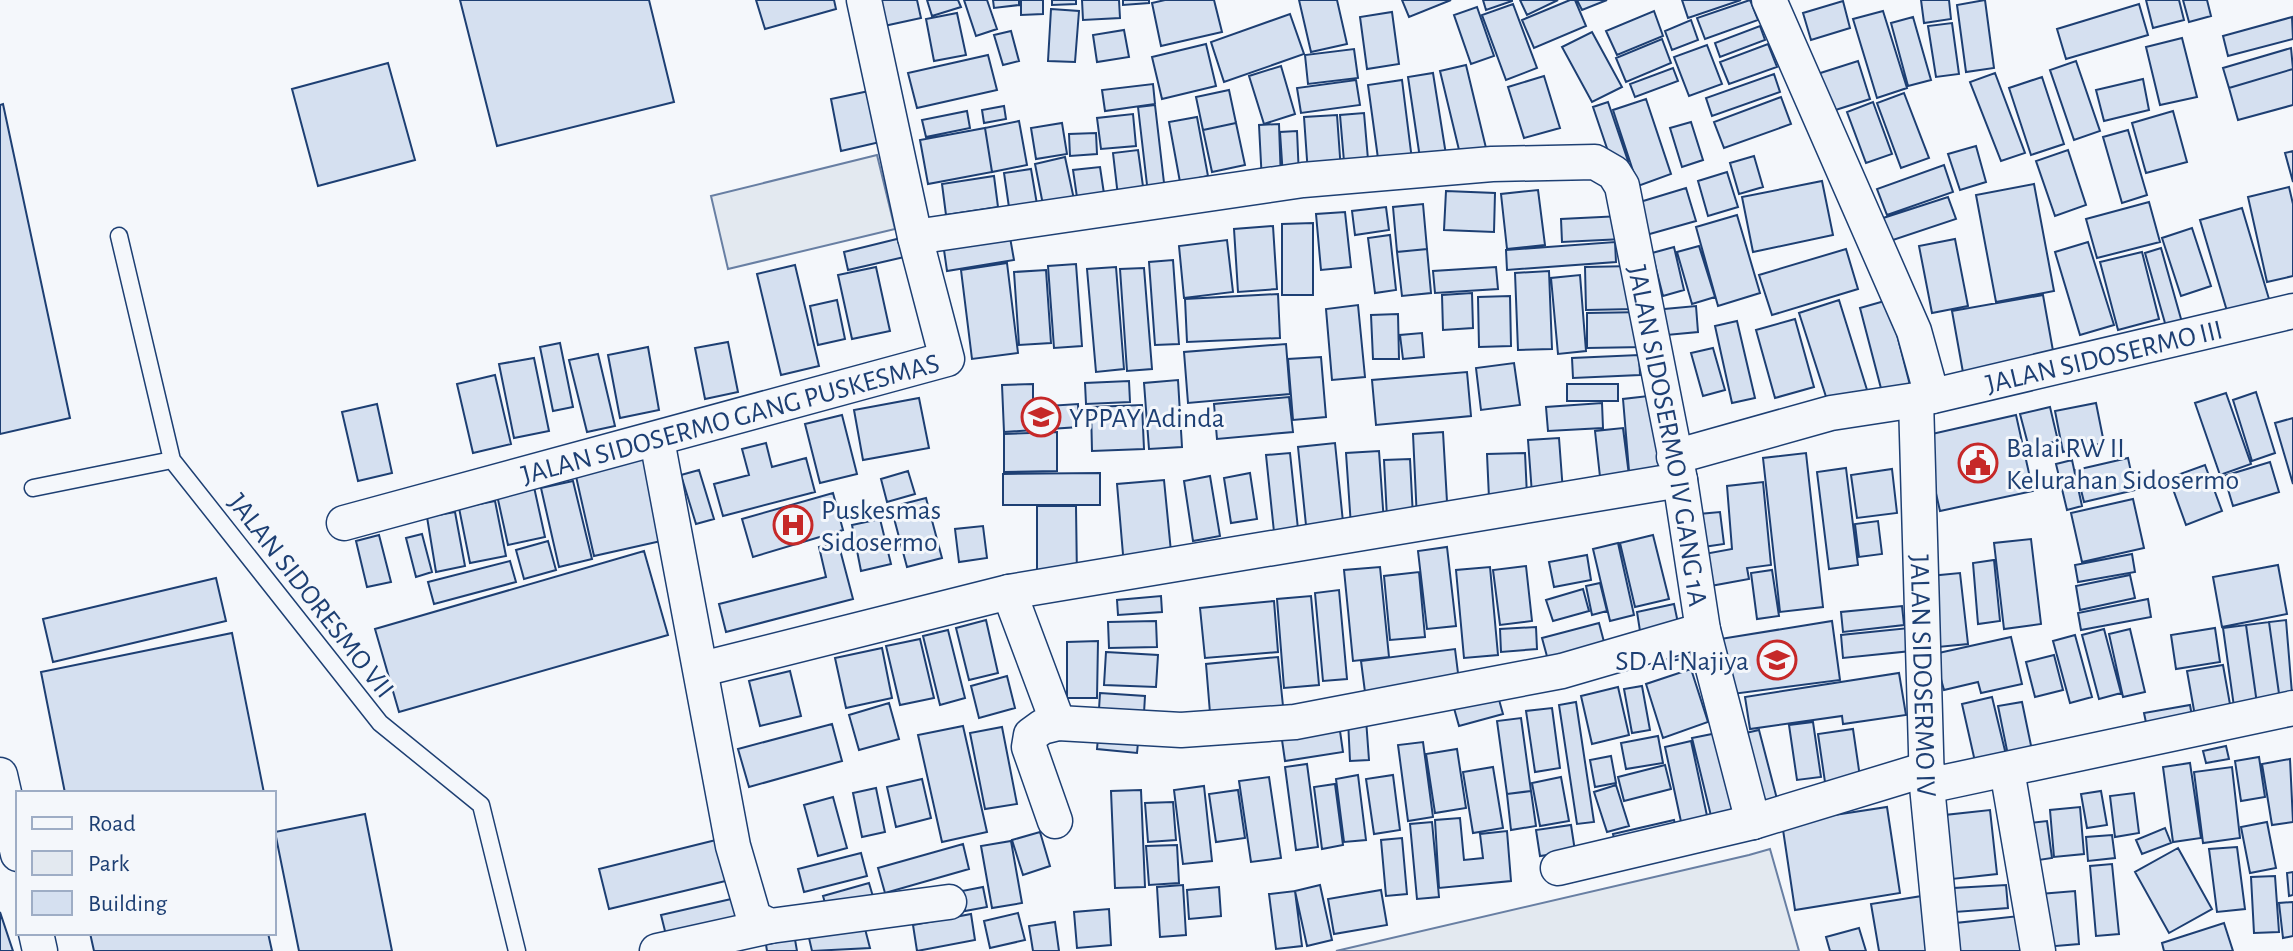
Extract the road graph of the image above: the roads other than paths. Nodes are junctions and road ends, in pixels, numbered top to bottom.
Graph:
1 (864, 0) edge
2 (1769, 0) edge
3 (119, 236) dead end
4 (915, 237) junction
5 (2293, 311) edge
6 (1924, 398) junction
7 (657, 440) junction
8 (172, 460) junction
9 (1677, 469) junction
10 (33, 488) dead end
11 (344, 523) dead end
12 (1009, 592) junction
13 (1703, 630) junction
14 (702, 669) junction
15 (2293, 708) edge
16 (1058, 723) junction
17 (2007, 770) junction
18 (0, 775) edge
19 (1927, 778) junction
20 (1055, 821) dead end
21 (1753, 822) junction
22 (16, 845) edge
23 (1558, 868) dead end
24 (949, 902) dead end
25 (770, 926) junction
26 (517, 951) edge
27 (657, 951) edge
28 (1943, 951) edge
29 (2038, 951) edge

1 - 4 street, JALAN SIDOSERMO GANG PUSKESMAS
2 - 6 street, JALAN SIDOSERMO IV
3 - 8 lane, JALAN SIDORESMO VII
4 - 7 street, JALAN SIDOSERMO GANG PUSKESMAS
4 - 9 street, JALAN SIDOSERMO IV GANG 1A
5 - 6 street, JALAN SIDOSERMO III
6 - 9 street, JALAN SIDOSERMO III
6 - 19 street, JALAN SIDOSERMO IV
7 - 11 street, JALAN SIDOSERMO GANG PUSKESMAS
7 - 14 street
8 - 10 lane
8 - 26 lane, JALAN SIDORESMO VII
9 - 12 street, JALAN SIDOSERMO III
9 - 13 street, JALAN SIDOSERMO IV GANG 1A
12 - 14 street, JALAN SIDOSERMO III
12 - 16 street
13 - 16 street, JALAN SIDOSERMO IV GANG 1A
13 - 21 street
14 - 25 street
15 - 17 street
16 - 20 street
17 - 19 street
17 - 29 street
18 - 22 street
19 - 21 street
19 - 28 street, JALAN SIDOSERMO IV
21 - 23 street
24 - 25 street
25 - 27 street

